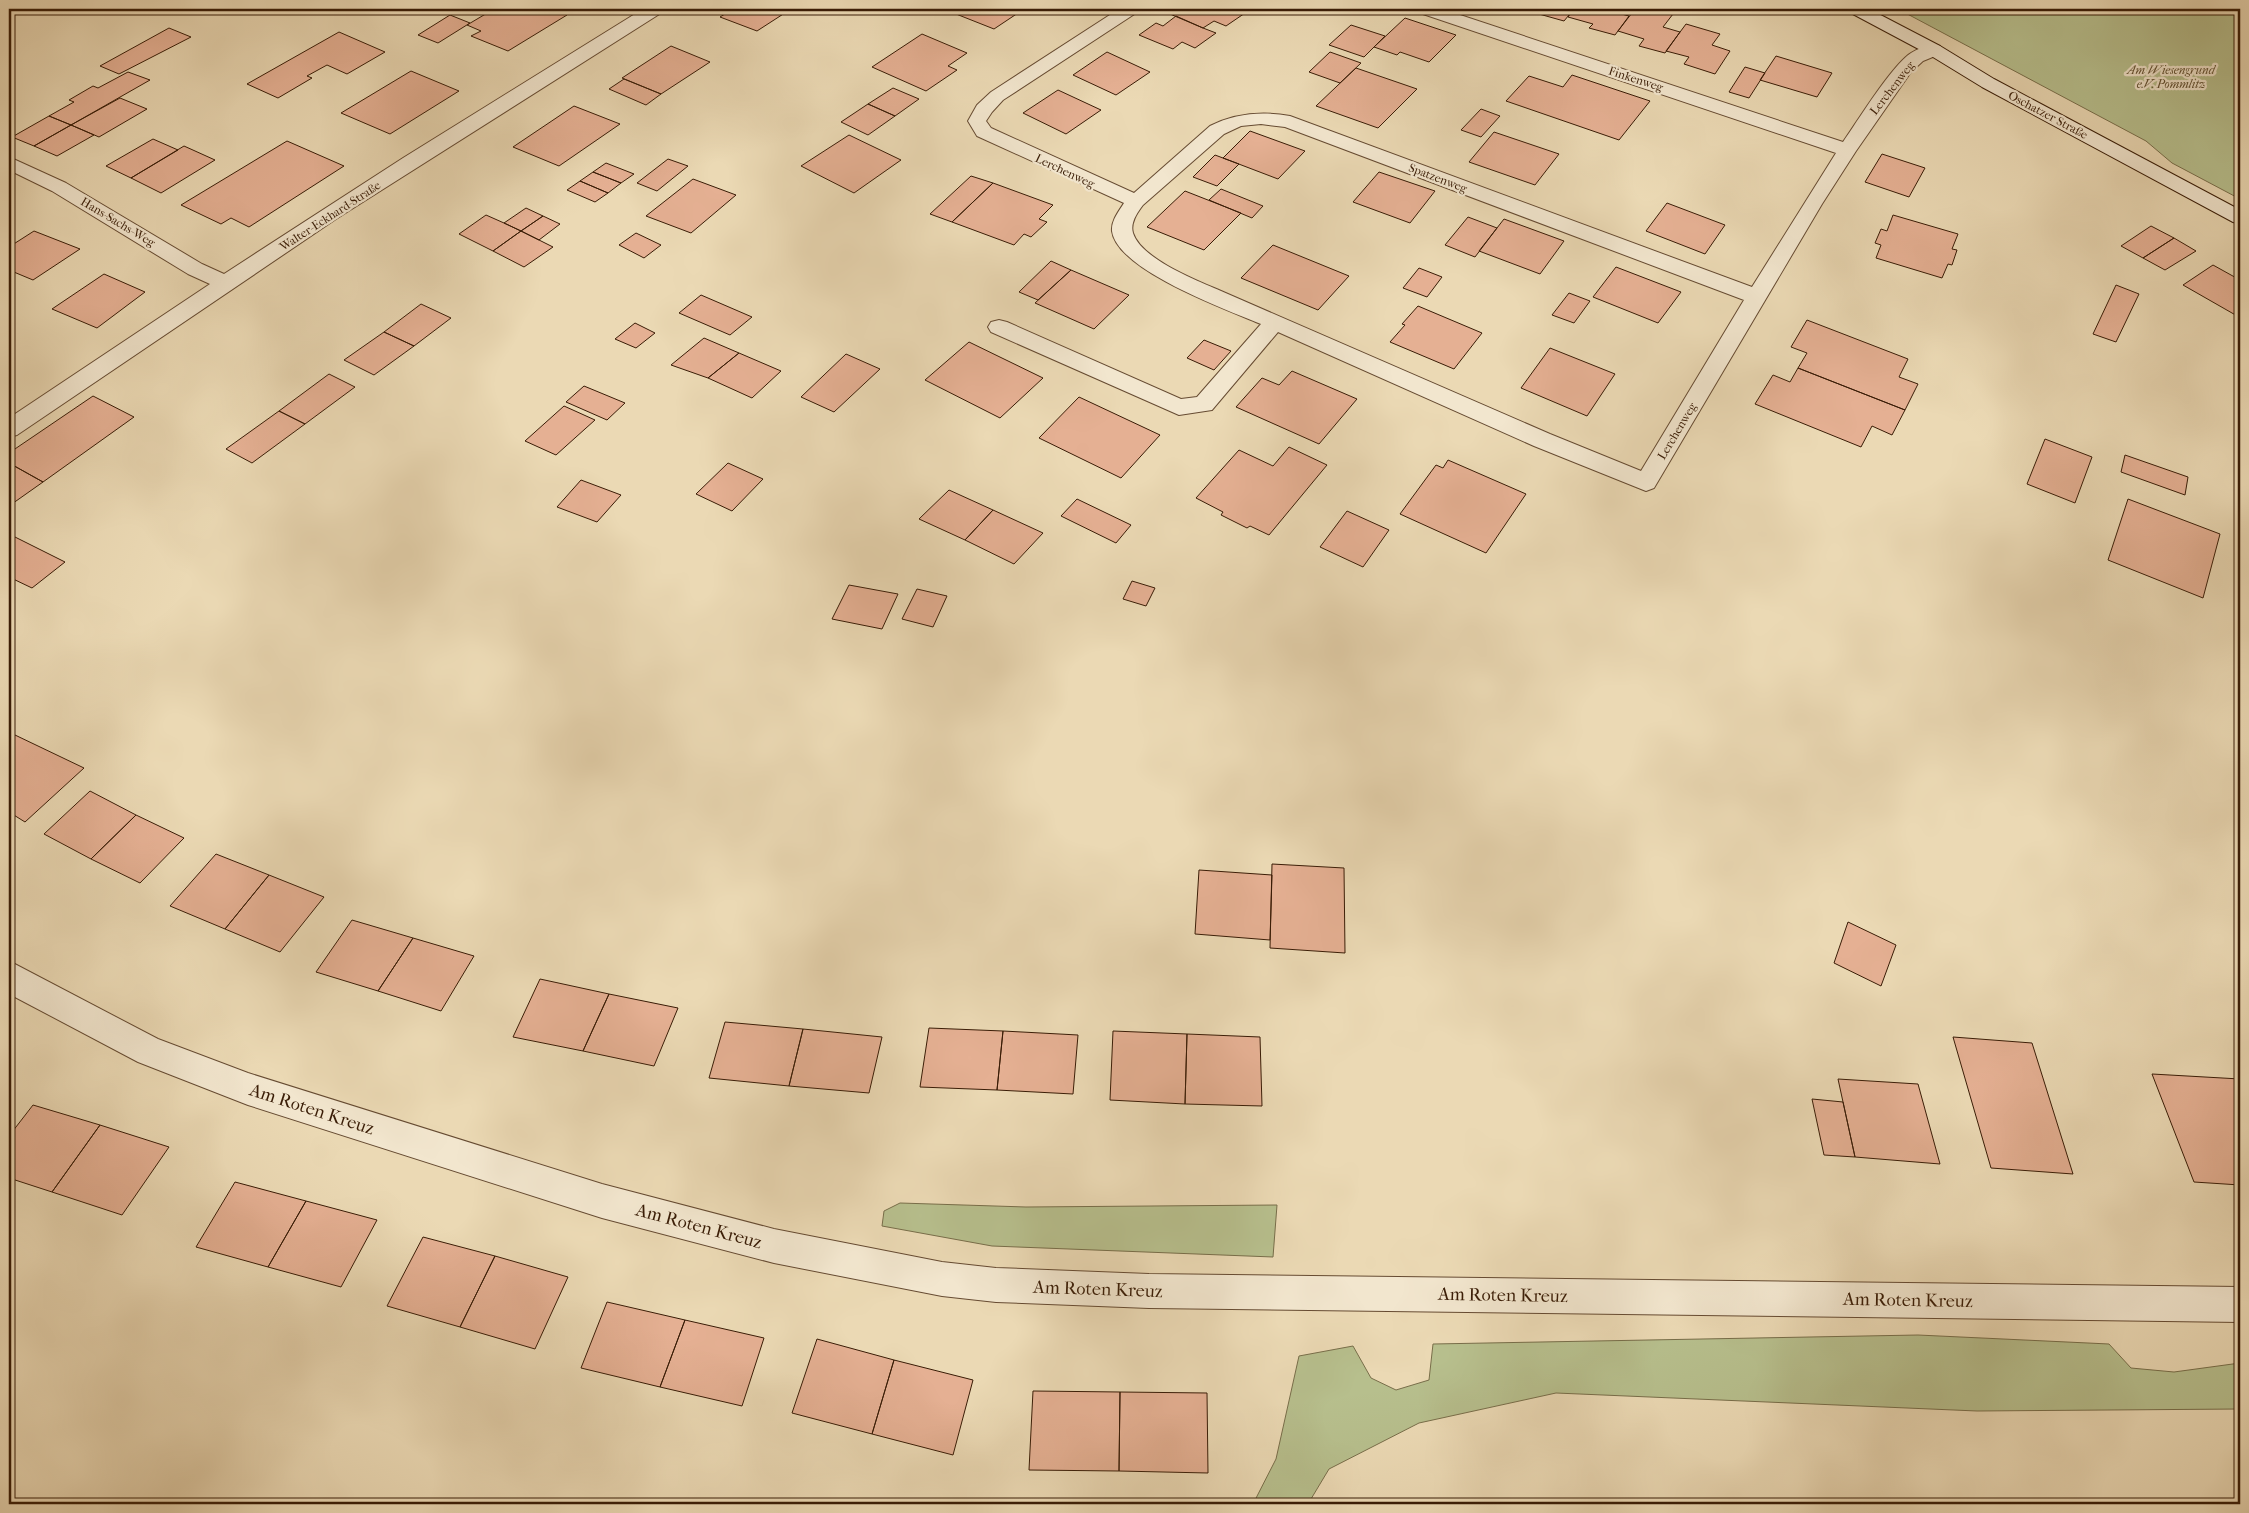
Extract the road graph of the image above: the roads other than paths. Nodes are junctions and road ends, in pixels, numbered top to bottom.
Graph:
1 (655, 9) edge
2 (1130, 9) edge
3 (1426, 9) edge
4 (1857, 9) edge
5 (1934, 50) junction
6 (1847, 150) junction
7 (9, 163) edge
8 (1136, 201) junction
9 (2240, 218) edge
10 (226, 283) junction
11 (1758, 297) junction
12 (1275, 322) junction
13 (999, 327) dead end
14 (9, 429) edge
15 (9, 975) edge
16 (2240, 1305) edge

1 - 10 street, Walter-Eckhard-Straße
2 - 8 street, Lerchenweg
3 - 6 street, Finkenweg
4 - 5 street, Oschatzer Straße
5 - 6 street, Lerchenweg
5 - 9 street, Oschatzer Straße
6 - 11 street, Lerchenweg
7 - 10 street, Hans-Sachs-Weg
8 - 11 street, Spatzenweg
8 - 12 street, Lerchenweg
10 - 14 street, Walter-Eckhard-Straße
11 - 12 street, Lerchenweg
12 - 13 street
15 - 16 street, Am Roten Kreuz

